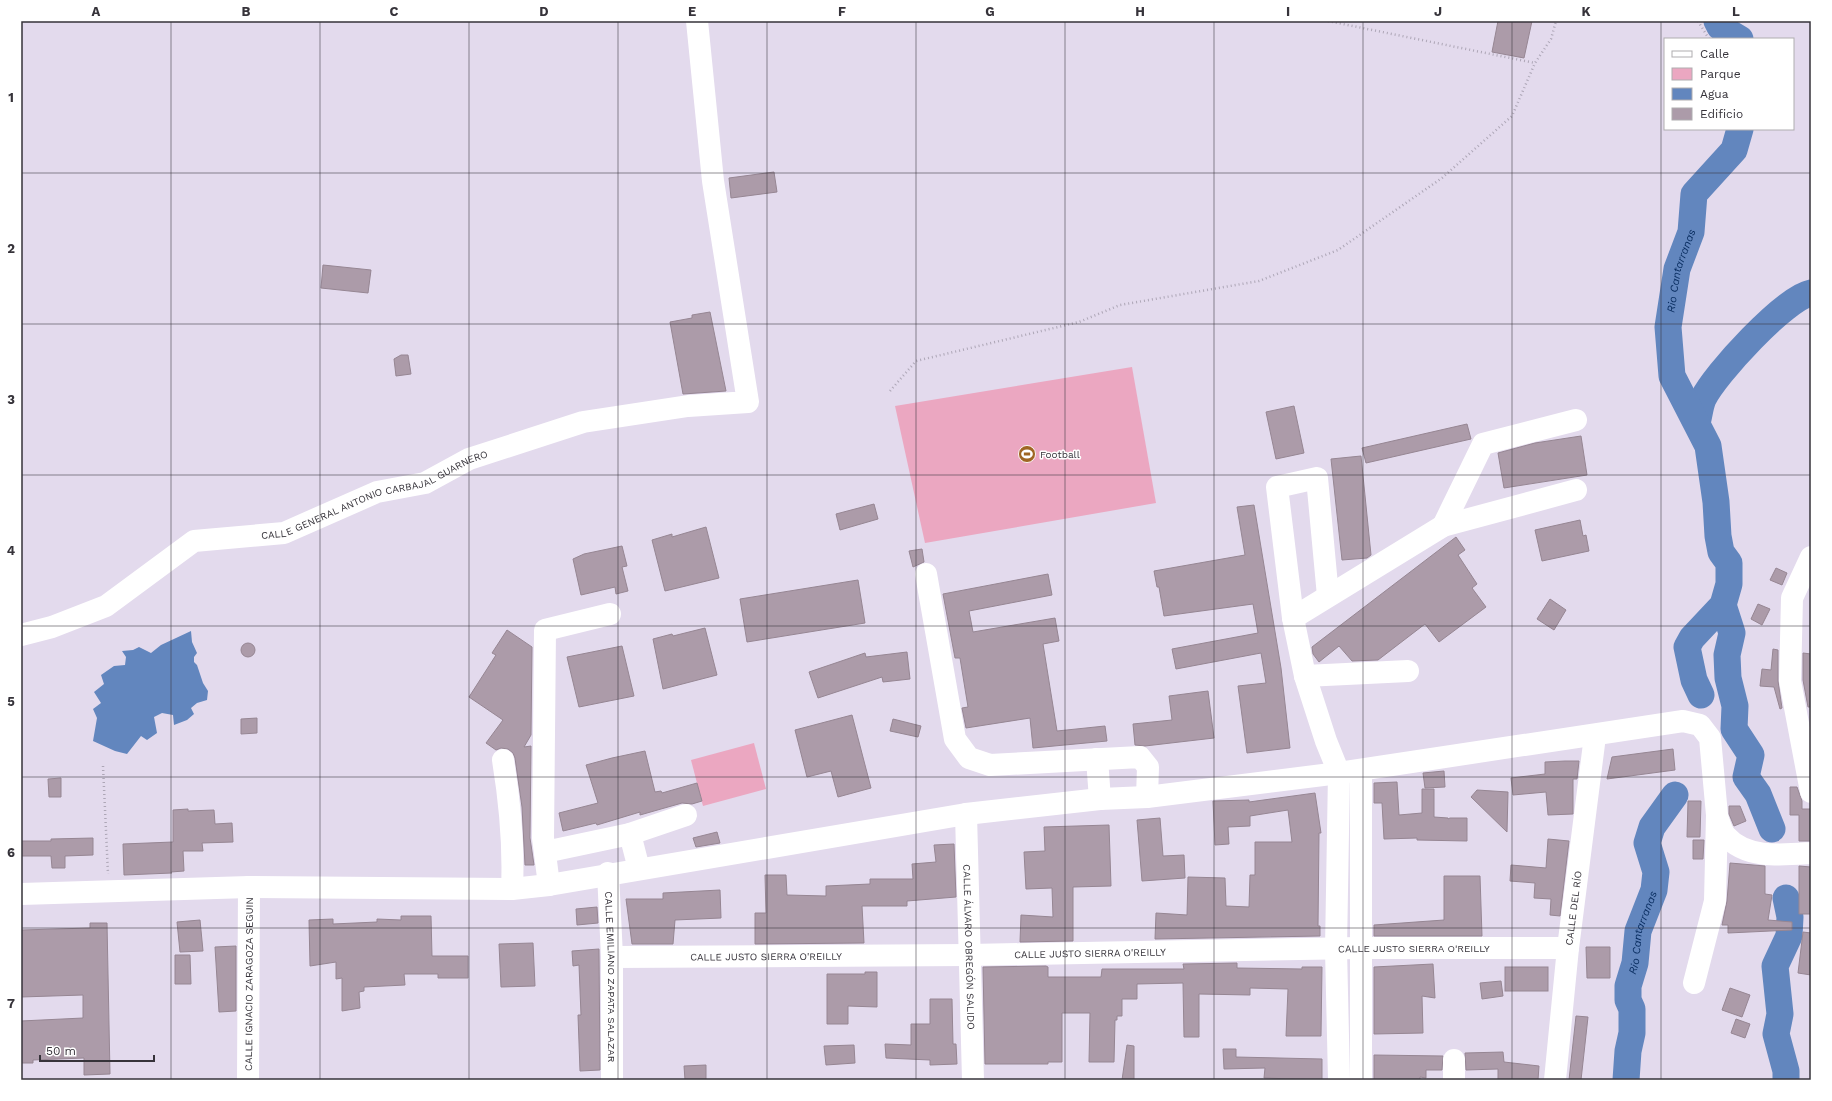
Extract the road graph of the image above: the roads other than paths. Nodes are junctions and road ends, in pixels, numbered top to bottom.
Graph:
1 (697, 21) edge
2 (1576, 420) dead end
3 (1576, 490) dead end
4 (1443, 526) junction
5 (1811, 557) edge
6 (926, 574) dead end
7 (1328, 596) junction
8 (610, 614) dead end
9 (1293, 618) junction
10 (21, 635) edge
11 (1408, 671) dead end
12 (1305, 676) junction
13 (1595, 736) junction
14 (1097, 759) junction
15 (503, 760) dead end
16 (1361, 770) junction
17 (1339, 773) junction
18 (1811, 792) edge
19 (1147, 796) junction
20 (1100, 799) junction
21 (966, 814) junction
22 (686, 815) dead end
23 (1717, 815) junction
24 (630, 834) junction
25 (546, 852) junction
26 (1807, 853) edge
27 (639, 868) junction
28 (608, 873) junction
29 (549, 885) junction
30 (249, 887) junction
31 (512, 889) junction
32 (21, 894) edge
33 (1360, 948) junction
34 (1568, 948) junction
35 (1336, 949) junction
36 (969, 955) junction
37 (612, 957) junction
38 (1694, 984) dead end
39 (248, 1080) edge
40 (612, 1080) edge
41 (973, 1080) edge
42 (1339, 1080) edge
43 (1361, 1080) edge
44 (1555, 1080) edge

1 - 10 street, CALLE GENERAL ANTONIO CARBAJAL GUARNERO
2 - 4 street
3 - 4 street
4 - 7 street
5 - 18 street
6 - 14 street
7 - 9 street
7 - 9 street
8 - 25 street
9 - 12 street
11 - 12 street
12 - 17 street
13 - 16 street
13 - 23 street
13 - 34 street, CALLE DEL RÍO
14 - 19 street
14 - 20 street
15 - 31 street
16 - 17 street
16 - 33 street
17 - 19 street
17 - 35 street
19 - 20 street
20 - 21 street
21 - 27 street
21 - 36 street, CALLE ÁLVARO OBREGÓN SALIDO
22 - 24 street
23 - 26 street
23 - 38 street
24 - 25 street
24 - 27 street
25 - 29 street
27 - 28 street
28 - 29 street
28 - 37 street, CALLE EMILIANO ZAPATA SALAZAR
29 - 31 street
30 - 31 street
30 - 32 street
30 - 39 street, CALLE IGNACIO ZARAGOZA SEGUIN
33 - 34 street, CALLE JUSTO SIERRA O'REILLY
33 - 35 street, CALLE JUSTO SIERRA O'REILLY
33 - 43 street
34 - 44 street, CALLE DEL RÍO
35 - 36 street, CALLE JUSTO SIERRA O'REILLY
35 - 42 street
36 - 37 street, CALLE JUSTO SIERRA O'REILLY
36 - 41 street, CALLE ÁLVARO OBREGÓN SALIDO
37 - 40 street, CALLE EMILIANO ZAPATA SALAZAR

